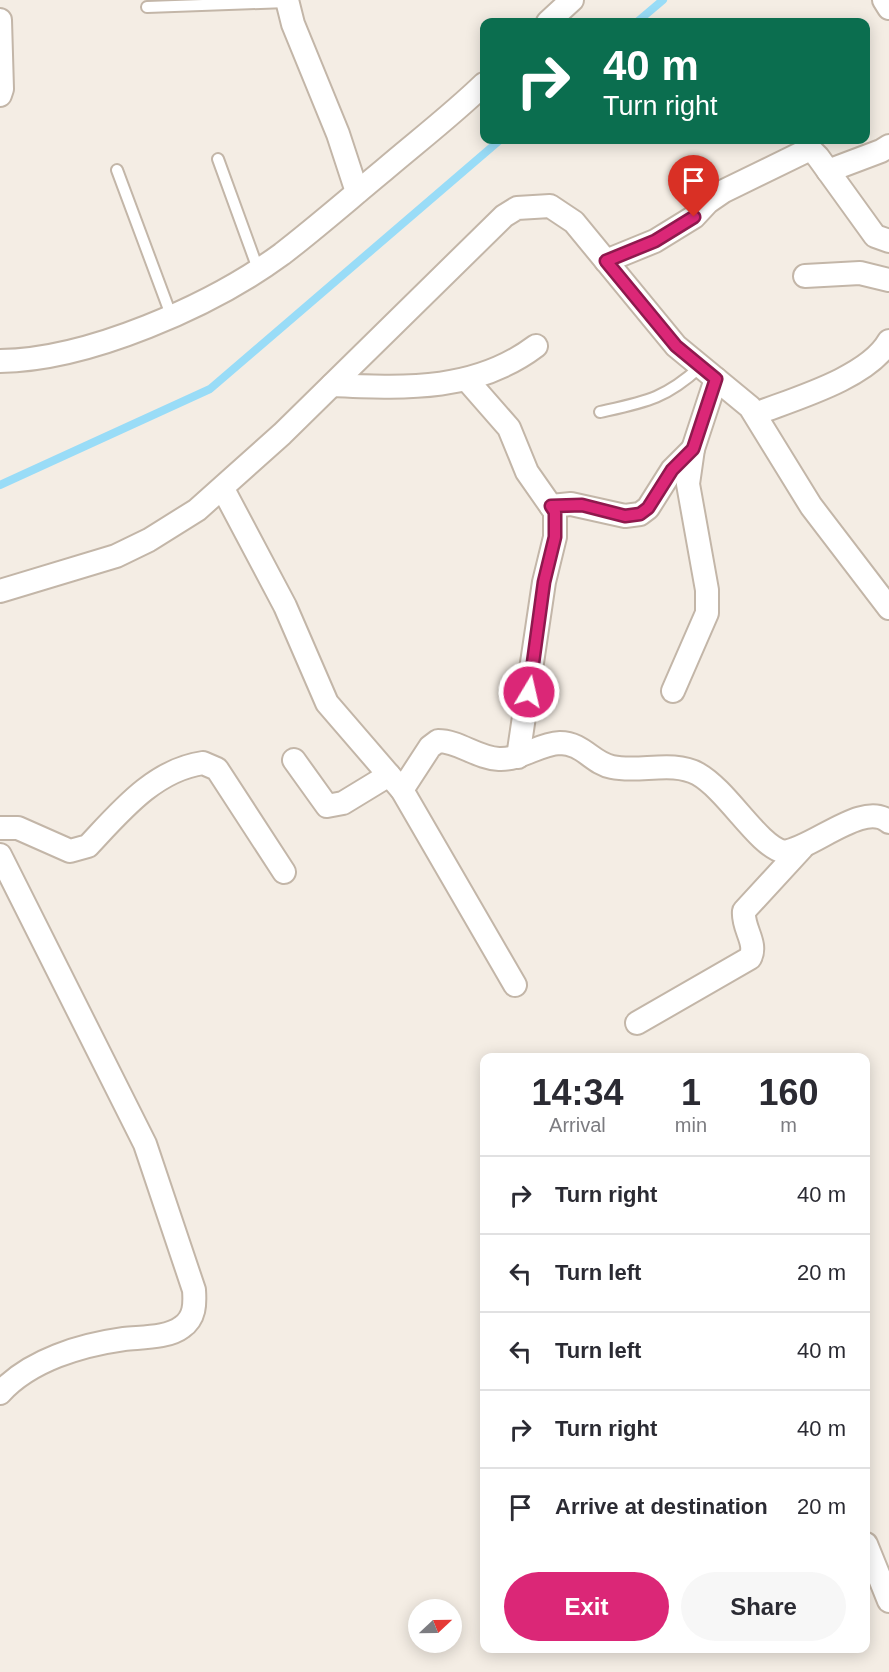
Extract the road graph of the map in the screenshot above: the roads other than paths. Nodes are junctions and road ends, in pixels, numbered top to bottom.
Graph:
1 (572, 0) edge
2 (884, 0) edge
3 (287, 1) edge
4 (147, 7) dead end
5 (889, 8) edge
6 (552, 18) edge
7 (0, 20) edge
8 (480, 87) edge
9 (0, 95) edge
10 (889, 146) edge
11 (218, 159) dead end
12 (117, 170) dead end
13 (828, 171) junction
14 (357, 192) junction
15 (889, 241) edge
16 (606, 261) junction
17 (258, 269) junction
18 (805, 276) dead end
19 (889, 280) edge
20 (171, 315) junction
21 (889, 341) edge
22 (536, 346) dead end
23 (0, 361) edge
24 (708, 373) junction
25 (467, 380) junction
26 (332, 385) junction
27 (600, 412) dead end
28 (755, 414) junction
29 (693, 449) junction
30 (223, 489) junction
31 (551, 506) junction
32 (0, 591) edge
33 (889, 608) edge
34 (673, 691) dead end
35 (518, 757) junction
36 (294, 760) dead end
37 (395, 783) junction
38 (889, 822) edge
39 (0, 828) edge
40 (802, 848) junction
41 (0, 855) edge
42 (284, 872) dead end
43 (515, 985) dead end
44 (637, 1023) dead end
45 (0, 1393) edge
46 (870, 1554) edge
47 (889, 1601) edge

1 - 6 street
2 - 5 street
3 - 4 lane
3 - 14 street
7 - 9 street
8 - 14 street
10 - 13 street
11 - 17 lane
12 - 20 lane
13 - 15 street
13 - 16 street
14 - 17 street
16 - 24 street
16 - 26 street
17 - 20 street
18 - 19 street
20 - 23 street
21 - 28 street
22 - 25 street
24 - 27 lane
24 - 28 street
24 - 29 street
25 - 26 street
25 - 31 street
26 - 30 street
28 - 33 street
29 - 31 street
29 - 34 street
30 - 32 street
30 - 37 street
31 - 35 street
35 - 37 street
35 - 40 street
36 - 37 street
37 - 43 street
38 - 40 street
39 - 42 street
40 - 44 street
41 - 45 street
46 - 47 street

